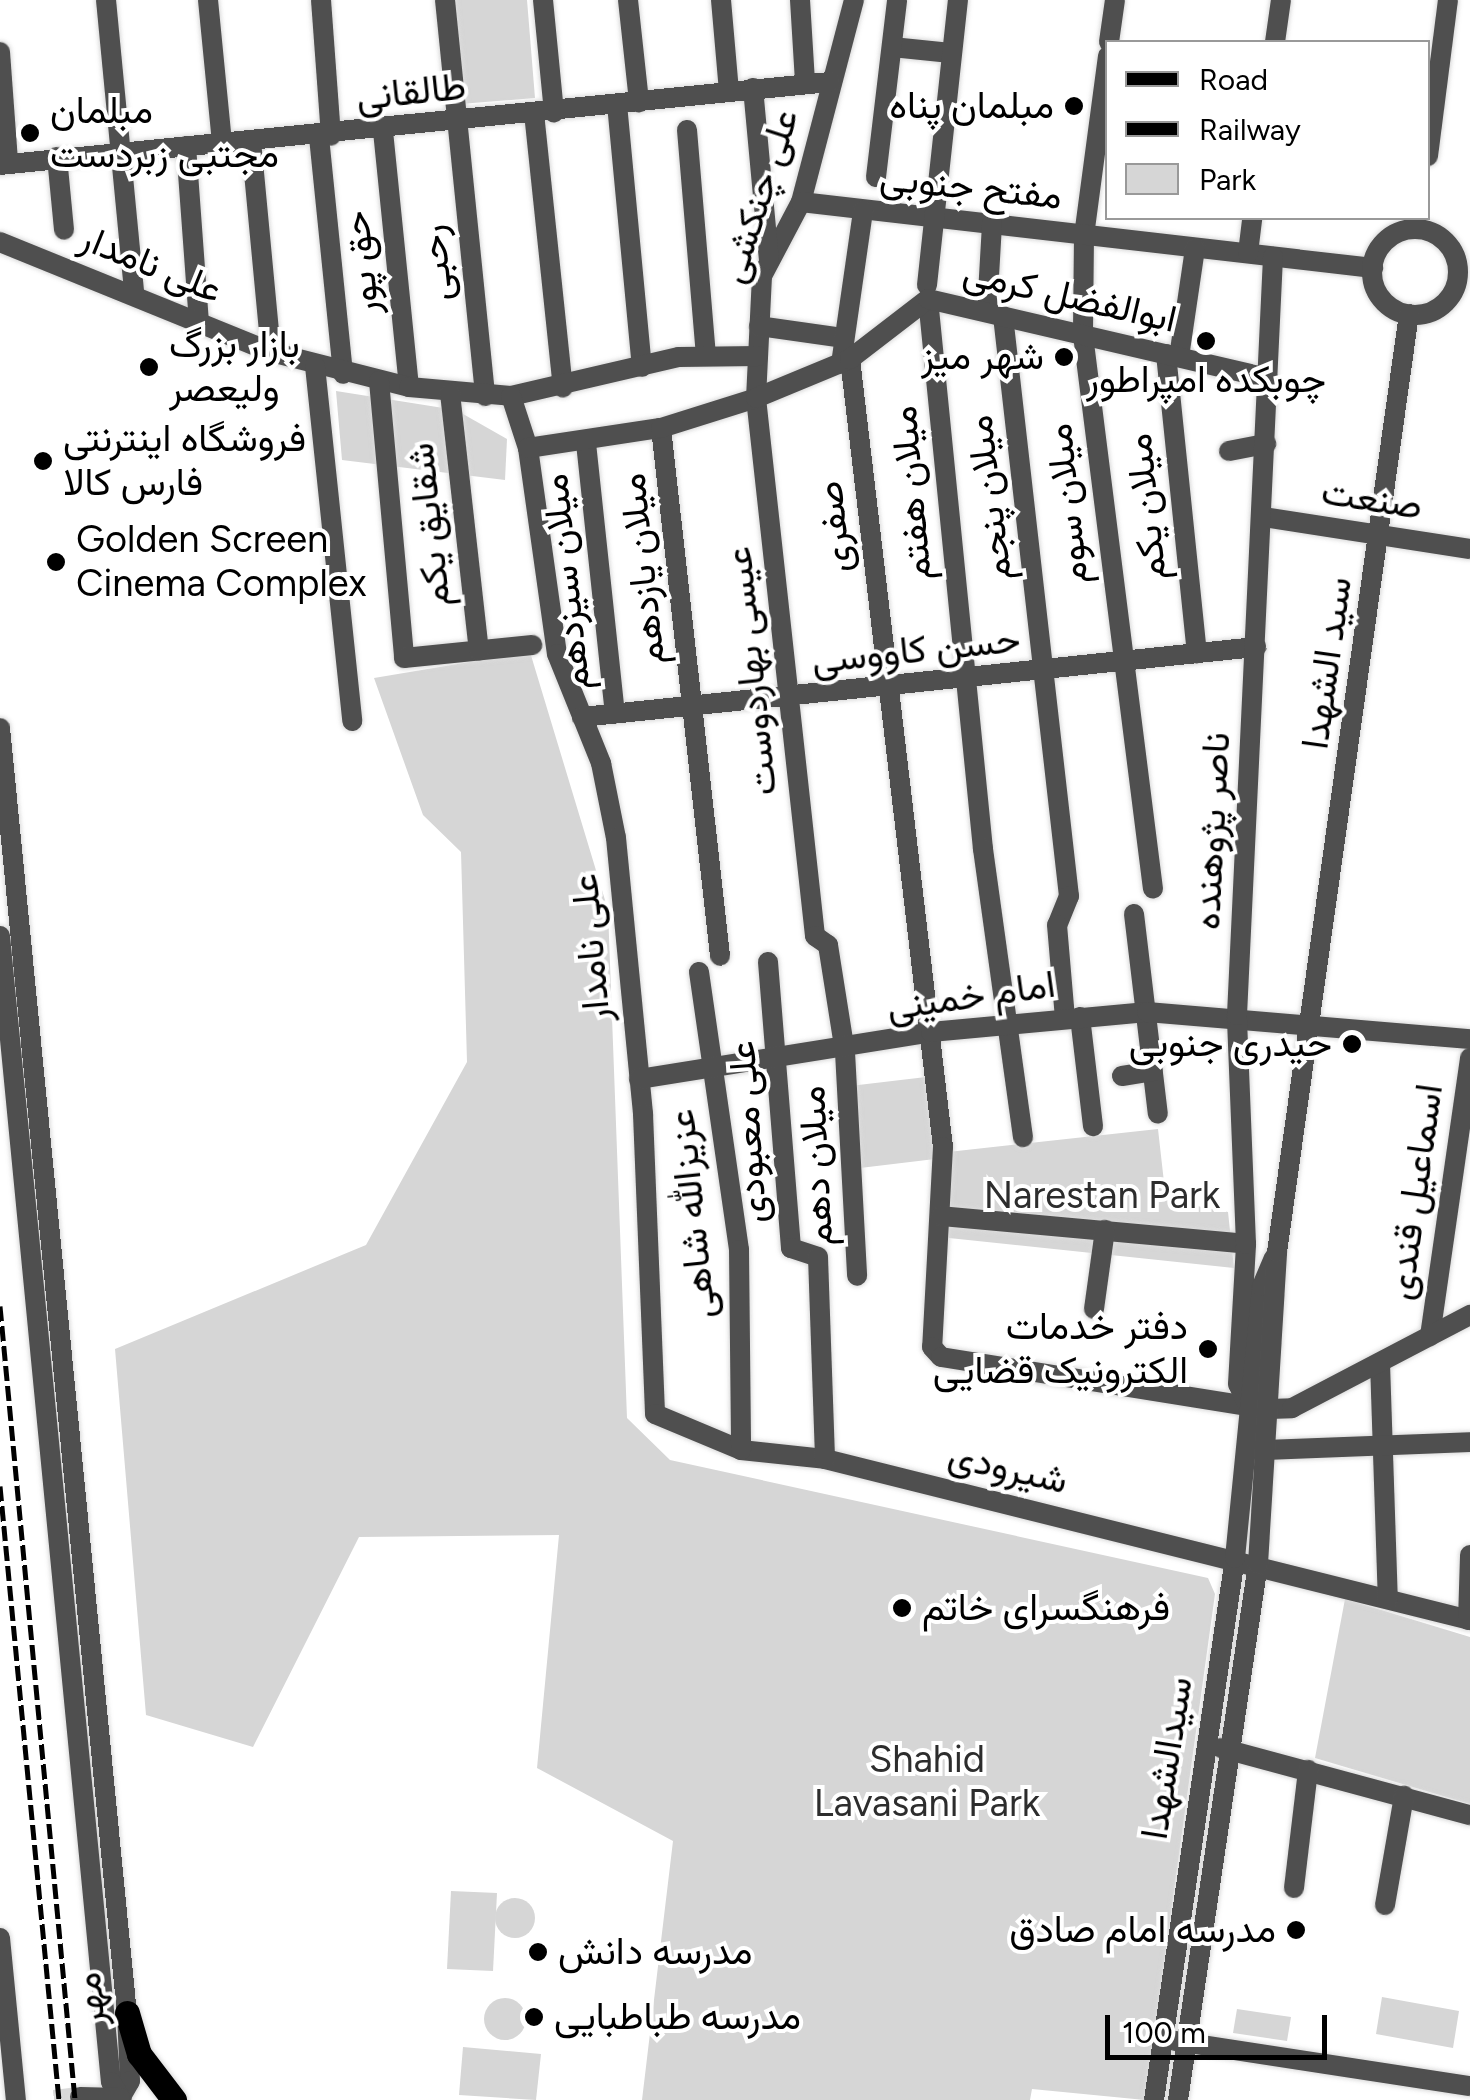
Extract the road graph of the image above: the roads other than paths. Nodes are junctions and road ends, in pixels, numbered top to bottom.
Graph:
1 (106, 0) edge
2 (208, 0) edge
3 (321, 0) edge
4 (445, 0) edge
5 (543, 0) edge
6 (628, 0) edge
7 (720, 0) edge
8 (800, 0) edge
9 (854, 0) edge
10 (897, 0) edge
11 (958, 0) edge
12 (1115, 0) edge
13 (1281, 0) edge
14 (1448, 0) edge
15 (1109, 40) edge
16 (1275, 40) edge
17 (892, 47) junction
18 (0, 52) edge
19 (952, 54) junction
20 (805, 82) junction
21 (830, 82) junction
22 (753, 88) junction
23 (728, 91) junction
24 (1105, 98) edge
25 (628, 103) junction
26 (544, 112) junction
27 (456, 122) junction
28 (687, 130) dead end
29 (383, 131) junction
30 (324, 136) junction
31 (251, 140) junction
32 (1430, 140) edge
33 (222, 143) junction
34 (186, 146) junction
35 (122, 152) junction
36 (1101, 155) edge
37 (57, 157) junction
38 (4, 163) edge
39 (876, 177) dead end
40 (801, 202) junction
41 (863, 210) junction
42 (931, 217) junction
43 (1252, 220) edge
44 (1419, 223) edge
45 (992, 224) junction
46 (64, 230) dead end
47 (1084, 235) junction
48 (0, 242) edge
49 (1195, 248) junction
50 (1248, 254) junction
51 (1273, 257) junction
52 (770, 259) junction
53 (1372, 268) junction
54 (1464, 280) edge
55 (134, 292) junction
56 (928, 292) junction
57 (995, 314) junction
58 (1410, 314) junction
59 (199, 320) junction
60 (759, 326) junction
61 (1083, 335) junction
62 (843, 338) junction
63 (271, 352) junction
64 (706, 354) junction
65 (758, 356) junction
66 (1172, 356) junction
67 (845, 362) junction
68 (316, 366) junction
69 (642, 368) junction
70 (343, 374) junction
71 (1268, 378) junction
72 (379, 380) junction
73 (563, 386) junction
74 (409, 387) junction
75 (450, 393) junction
76 (485, 396) junction
77 (510, 396) junction
78 (756, 398) junction
79 (661, 428) junction
80 (586, 443) junction
81 (1266, 444) junction
82 (528, 448) junction
83 (1229, 451) dead end
84 (1263, 518) junction
85 (1380, 536) junction
86 (1470, 549) edge
87 (532, 645) dead end
88 (1256, 646) junction
89 (478, 650) junction
90 (1197, 652) junction
91 (1120, 664) junction
92 (1044, 672) junction
93 (964, 680) junction
94 (887, 686) junction
95 (790, 698) junction
96 (692, 702) junction
97 (615, 713) junction
98 (582, 717) junction
99 (352, 721) dead end
100 (0, 728) edge
101 (1153, 890) dead end
102 (1134, 914) dead end
103 (0, 936) edge
104 (720, 956) dead end
105 (768, 962) dead end
106 (13, 968) junction
107 (700, 972) dead end
108 (1147, 1012) junction
109 (1237, 1015) junction
110 (1072, 1017) junction
111 (1314, 1022) junction
112 (1006, 1024) junction
113 (932, 1032) junction
114 (1470, 1040) edge
115 (845, 1052) junction
116 (1470, 1058) edge
117 (780, 1060) junction
118 (712, 1071) junction
119 (1154, 1072) junction
120 (1122, 1076) dead end
121 (639, 1079) junction
122 (1158, 1114) dead end
123 (1093, 1126) dead end
124 (1023, 1138) dead end
125 (942, 1216) junction
126 (1245, 1220) junction
127 (1282, 1221) junction
128 (1105, 1230) junction
129 (1246, 1244) junction
130 (857, 1276) dead end
131 (1094, 1309) dead end
132 (1470, 1315) edge
133 (1430, 1336) junction
134 (1380, 1362) junction
135 (1259, 1408) junction
136 (1470, 1442) edge
137 (1382, 1445) junction
138 (741, 1450) junction
139 (1265, 1450) junction
140 (825, 1459) junction
141 (1470, 1554) edge
142 (1236, 1558) junction
143 (1258, 1564) junction
144 (1388, 1598) junction
145 (1469, 1620) edge
146 (1205, 1744) junction
147 (1230, 1749) junction
148 (1308, 1770) junction
149 (1404, 1796) junction
150 (1470, 1815) edge
151 (1294, 1888) dead end
152 (1385, 1904) dead end
153 (0, 1938) edge
154 (128, 2013) junction
155 (1162, 2040) junction
156 (1187, 2042) junction
157 (1470, 2086) edge
158 (80, 2097) dead end
159 (121, 2099) edge
160 (16, 2100) edge
161 (174, 2100) edge
162 (1154, 2100) edge
163 (1178, 2100) edge

1 - 35 street
2 - 33 street
3 - 30 street
4 - 27 street, رحبی
5 - 26 street
6 - 25 street
7 - 23 street
8 - 20 street
9 - 21 street, علی چنکشی
10 - 17 street
11 - 19 street, میلان هفتم
12 - 15 street
13 - 16 street
14 - 32 street
17 - 19 street
17 - 39 street
18 - 38 street
19 - 42 street, میلان هفتم
20 - 21 street, طالقانی
20 - 22 street, طالقانی
21 - 40 street, علی چنکشی
22 - 23 street, طالقانی
22 - 52 street
23 - 25 street, طالقانی
24 - 36 street, میلان سوم
25 - 26 street, طالقانی
25 - 69 street
26 - 27 street, طالقانی
26 - 73 street
27 - 29 street, طالقانی
27 - 76 street, رحبی
28 - 64 street
29 - 30 street, طالقانی
29 - 74 street, حق پور
30 - 31 street, طالقانی
30 - 70 street
31 - 33 street, طالقانی
31 - 63 street
33 - 34 street, طالقانی
34 - 35 street, طالقانی
34 - 59 street
35 - 37 street, طالقانی
35 - 55 street
36 - 47 street, میلان سوم
37 - 38 street, طالقانی
37 - 46 street
40 - 41 street, مفتح جنوبی
40 - 52 street, علی چنکشی
41 - 42 street, مفتح جنوبی
41 - 62 street, صفری
42 - 45 street, مفتح جنوبی
42 - 56 street, میلان هفتم
43 - 50 street
44 - 53 street
44 - 54 street
45 - 47 street, مفتح جنوبی
45 - 57 street, میلان پنجم
47 - 49 street, مفتح جنوبی
47 - 61 street, میلان سوم
48 - 55 street, علی نامدار
49 - 50 street, مفتح جنوبی
49 - 66 street, میلان یکم
50 - 51 street, مفتح جنوبی
51 - 53 street, مفتح جنوبی
51 - 71 street, ناصر پژوهنده
52 - 60 street, علی چنکشی
53 - 58 street
54 - 58 street
55 - 59 street, علی نامدار
56 - 57 street, ابوالفضل کرمی
56 - 67 street, ابوالفضل کرمی
56 - 93 street, میلان هفتم
57 - 61 street, ابوالفضل کرمی
57 - 92 street, میلان پنجم
58 - 85 street, سید الشهدا
59 - 63 street, علی نامدار
60 - 62 street
60 - 65 street, علی چنکشی
61 - 66 street, ابوالفضل کرمی
61 - 91 street, میلان سوم
62 - 67 street, صفری
63 - 68 street, علی نامدار
64 - 65 street, علی نامدار
64 - 69 street, علی نامدار
65 - 78 street, علی چنکشی
66 - 71 street, ابوالفضل کرمی
66 - 90 street, میلان یکم
67 - 78 street, ابوالفضل کرمی
67 - 94 street, صفری
68 - 70 street, علی نامدار
68 - 99 street
69 - 73 street, علی نامدار
70 - 72 street, علی نامدار
71 - 81 street, ناصر پژوهنده
72 - 74 street, علی نامدار
72 - 89 street
73 - 77 street, علی نامدار
74 - 75 street, علی نامدار
75 - 76 street, علی نامدار
75 - 89 street, شقایق یکم
76 - 77 street, علی نامدار
77 - 82 street, علی نامدار
78 - 79 street, ابوالفضل کرمی
78 - 95 street, عیسی بهاردوست
79 - 80 street, ابوالفضل کرمی
79 - 96 street, میلان یازدهم
80 - 82 street, ابوالفضل کرمی
80 - 97 street, میلان سیزدهم
81 - 83 street
81 - 84 street, ناصر پژوهنده
82 - 98 street, علی نامدار
84 - 85 street, صنعت
84 - 88 street, ناصر پژوهنده
85 - 86 street, صنعت
85 - 111 street, سید الشهدا
87 - 89 street
88 - 90 street, حسن کاووسی
88 - 109 street, ناصر پژوهنده
90 - 91 street, حسن کاووسی
91 - 92 street, حسن کاووسی
91 - 101 street, میلان سوم
92 - 93 street, حسن کاووسی
92 - 110 street, میلان پنجم
93 - 94 street, حسن کاووسی
93 - 112 street, میلان هفتم
94 - 95 street, حسن کاووسی
94 - 113 street, صفری
95 - 96 street, حسن کاووسی
95 - 115 street, عیسی بهاردوست
96 - 97 street, حسن کاووسی
96 - 104 street, میلان یازدهم
97 - 98 street, حسن کاووسی
98 - 121 street, علی نامدار
100 - 106 street, مهر
102 - 108 street
103 - 106 street, مهر
105 - 117 street, علی معبودی
106 - 154 street, مهر
106 - 159 street, مهر
107 - 118 street, عزیزالله شاهی
108 - 109 street, امام خمینی
108 - 110 street, امام خمینی
108 - 119 street
109 - 111 street, امام خمینی
109 - 126 street, ناصر پژوهنده
110 - 112 street, امام خمینی
110 - 123 street, میلان پنجم
111 - 114 street, امام خمینی
111 - 127 street, سیدالشهدا
112 - 113 street, امام خمینی
112 - 124 street, میلان هفتم
113 - 115 street, امام خمینی
113 - 125 street, صفری
115 - 117 street, امام خمینی
115 - 130 street, میلان دهم
116 - 133 street, اسماعیل قندی
117 - 118 street, امام خمینی
117 - 140 street, علی معبودی
118 - 121 street, امام خمینی
118 - 138 street, عزیزالله شاهی
119 - 120 street
119 - 122 street
121 - 138 street, علی نامدار
125 - 128 street
125 - 135 street, صفری
126 - 127 street
126 - 129 street, ناصر پژوهنده
127 - 135 street, سیدالشهدا
128 - 129 street
128 - 131 street
129 - 135 street, ناصر پژوهنده
132 - 133 street
133 - 134 street
134 - 135 street
134 - 137 street
135 - 139 street, سیدالشهدا
135 - 142 street, سیدالشهدا
136 - 137 street
137 - 139 street
137 - 144 street
138 - 140 street, شیرودی
139 - 143 street, سیدالشهدا
140 - 142 street, شیرودی
141 - 145 street
142 - 143 street, شیرودی
142 - 146 street, سیدالشهدا
143 - 144 street, شیرودی
143 - 147 street, سیدالشهدا
144 - 145 street, شیرودی
146 - 147 street
146 - 155 street, سیدالشهدا
147 - 148 street
147 - 156 street, سیدالشهدا
148 - 149 street
148 - 151 street
149 - 150 street
149 - 152 street
153 - 160 street
154 - 159 street, مهر
154 - 161 main road
155 - 156 street
155 - 162 street, سیدالشهدا
156 - 157 street
156 - 163 street, سیدالشهدا
158 - 159 street

